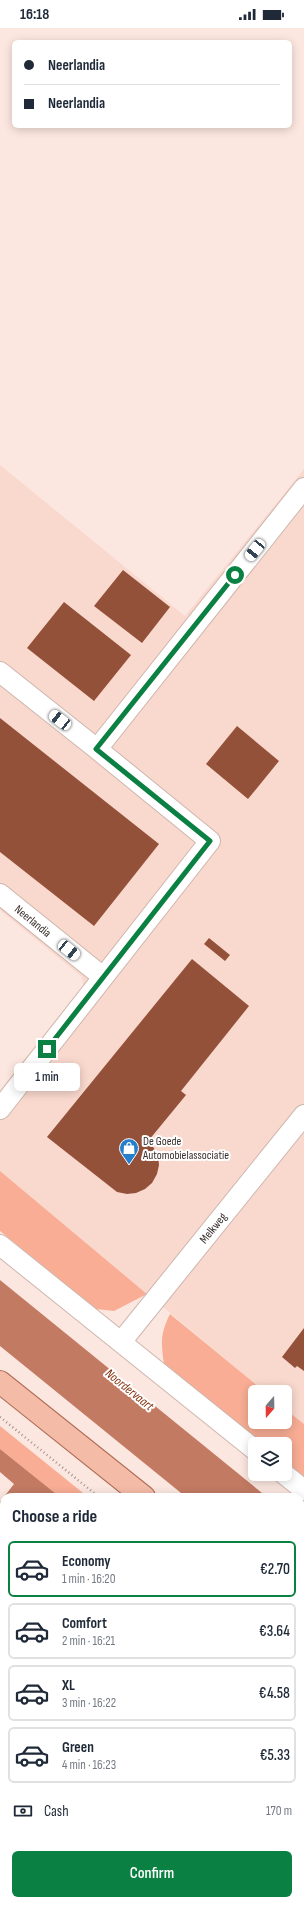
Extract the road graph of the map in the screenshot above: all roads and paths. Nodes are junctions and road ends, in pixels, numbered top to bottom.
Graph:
1 (304, 488) edge
2 (0, 672) edge
3 (96, 749) junction
4 (0, 894) edge
5 (103, 977) junction
6 (0, 1108) edge
7 (304, 1115) edge
8 (0, 1245) edge
9 (122, 1342) junction
10 (0, 1382) edge
11 (0, 1417) edge
12 (248, 1444) edge
13 (292, 1480) edge
14 (304, 1490) edge
15 (94, 1493) edge
16 (139, 1493) edge

1 - 3 street
2 - 3 street
3 - 5 street
4 - 5 street, Neerlandia
5 - 6 street
7 - 9 street, Melkweg
8 - 9 street
9 - 12 street
10 - 16 main road
11 - 15 path
13 - 14 street

